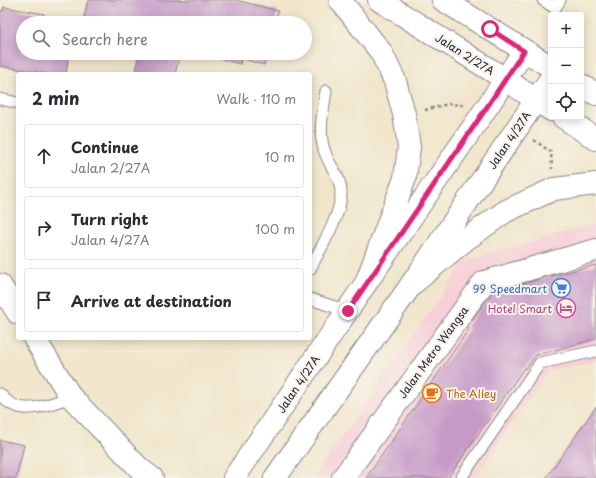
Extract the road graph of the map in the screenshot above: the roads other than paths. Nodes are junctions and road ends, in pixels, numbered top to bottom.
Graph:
1 (340, 0) edge
2 (379, 0) edge
3 (443, 0) edge
4 (543, 0) edge
5 (560, 0) edge
6 (524, 51) junction
7 (548, 65) edge
8 (505, 79) junction
9 (549, 84) edge
10 (584, 87) edge
11 (326, 91) dead end
12 (596, 94) edge
13 (0, 99) edge
14 (16, 103) edge
15 (543, 105) edge
16 (568, 120) edge
17 (596, 139) edge
18 (596, 184) edge
19 (596, 250) edge
20 (312, 265) edge
21 (366, 283) junction
22 (411, 285) junction
23 (312, 300) edge
24 (348, 311) junction
25 (35, 340) edge
26 (596, 351) edge
27 (0, 394) edge
28 (71, 397) junction
29 (152, 478) edge
30 (234, 478) edge
31 (275, 478) edge
32 (343, 478) edge
33 (461, 478) edge

1 - 21 street
2 - 8 street, Jalan 2/27A
3 - 6 street
4 - 5 lane
6 - 7 street
6 - 8 street, Jalan 4/27A
8 - 15 street, Jalan 2/27A
8 - 21 street, Jalan 4/27A
9 - 15 street, Jalan 4/27A
10 - 12 street
11 - 20 lane
13 - 14 lane
15 - 22 street, Jalan 4/27A
16 - 17 street
18 - 22 street
19 - 32 street, Jalan Metro Wangsa
21 - 24 street, Jalan 4/27A
22 - 31 street, Jalan 4/27A
23 - 24 lane
24 - 30 street, Jalan 4/27A
25 - 28 street
26 - 33 lane
27 - 28 lane
28 - 29 street

